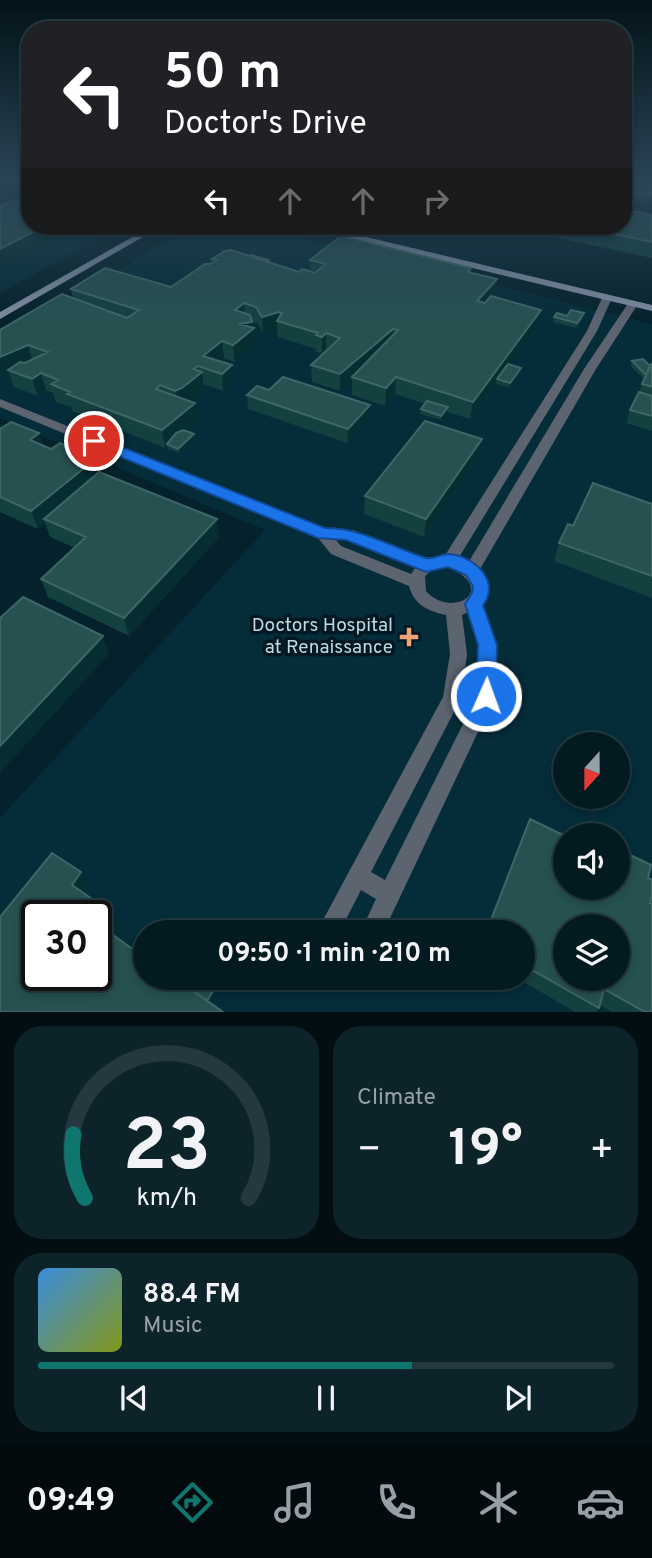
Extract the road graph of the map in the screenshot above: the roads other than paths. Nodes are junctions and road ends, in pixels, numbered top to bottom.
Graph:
1 (142, 235) edge
2 (347, 235) edge
3 (607, 298) junction
4 (633, 304) junction
5 (652, 308) edge
6 (0, 316) edge
7 (588, 338) junction
8 (607, 343) junction
9 (571, 363) junction
10 (590, 369) junction
11 (559, 384) junction
12 (578, 390) junction
13 (0, 402) edge
14 (528, 435) junction
15 (548, 441) junction
16 (514, 457) junction
17 (534, 464) junction
18 (491, 493) junction
19 (513, 500) junction
20 (323, 534) junction
21 (449, 561) junction
22 (426, 566) junction
23 (472, 570) junction
24 (416, 582) junction
25 (474, 604) junction
26 (453, 610) junction
27 (460, 635) junction
28 (484, 636) junction
29 (452, 698) junction
30 (479, 710) junction
31 (357, 876) junction
32 (389, 894) junction
33 (334, 920) edge
34 (376, 920) edge

1 - 6 main road
2 - 3 main road
3 - 4 main road
3 - 7 street
4 - 5 main road
4 - 8 street
7 - 8 street
7 - 9 street
8 - 10 street
9 - 10 street
9 - 11 street
10 - 12 street
11 - 12 street
11 - 14 street
12 - 15 street
13 - 20 street
14 - 15 street
14 - 16 street
15 - 17 street
16 - 17 street
16 - 18 street
17 - 19 street
18 - 19 street
18 - 21 street
19 - 23 street
20 - 22 street
20 - 24 street
21 - 22 street
21 - 23 street
22 - 24 street
23 - 25 street
24 - 26 street
25 - 26 street
25 - 28 street
26 - 27 street
27 - 28 street
27 - 29 street
28 - 30 street
29 - 30 street
29 - 31 street
30 - 32 street
31 - 32 street
31 - 33 street
32 - 34 street

